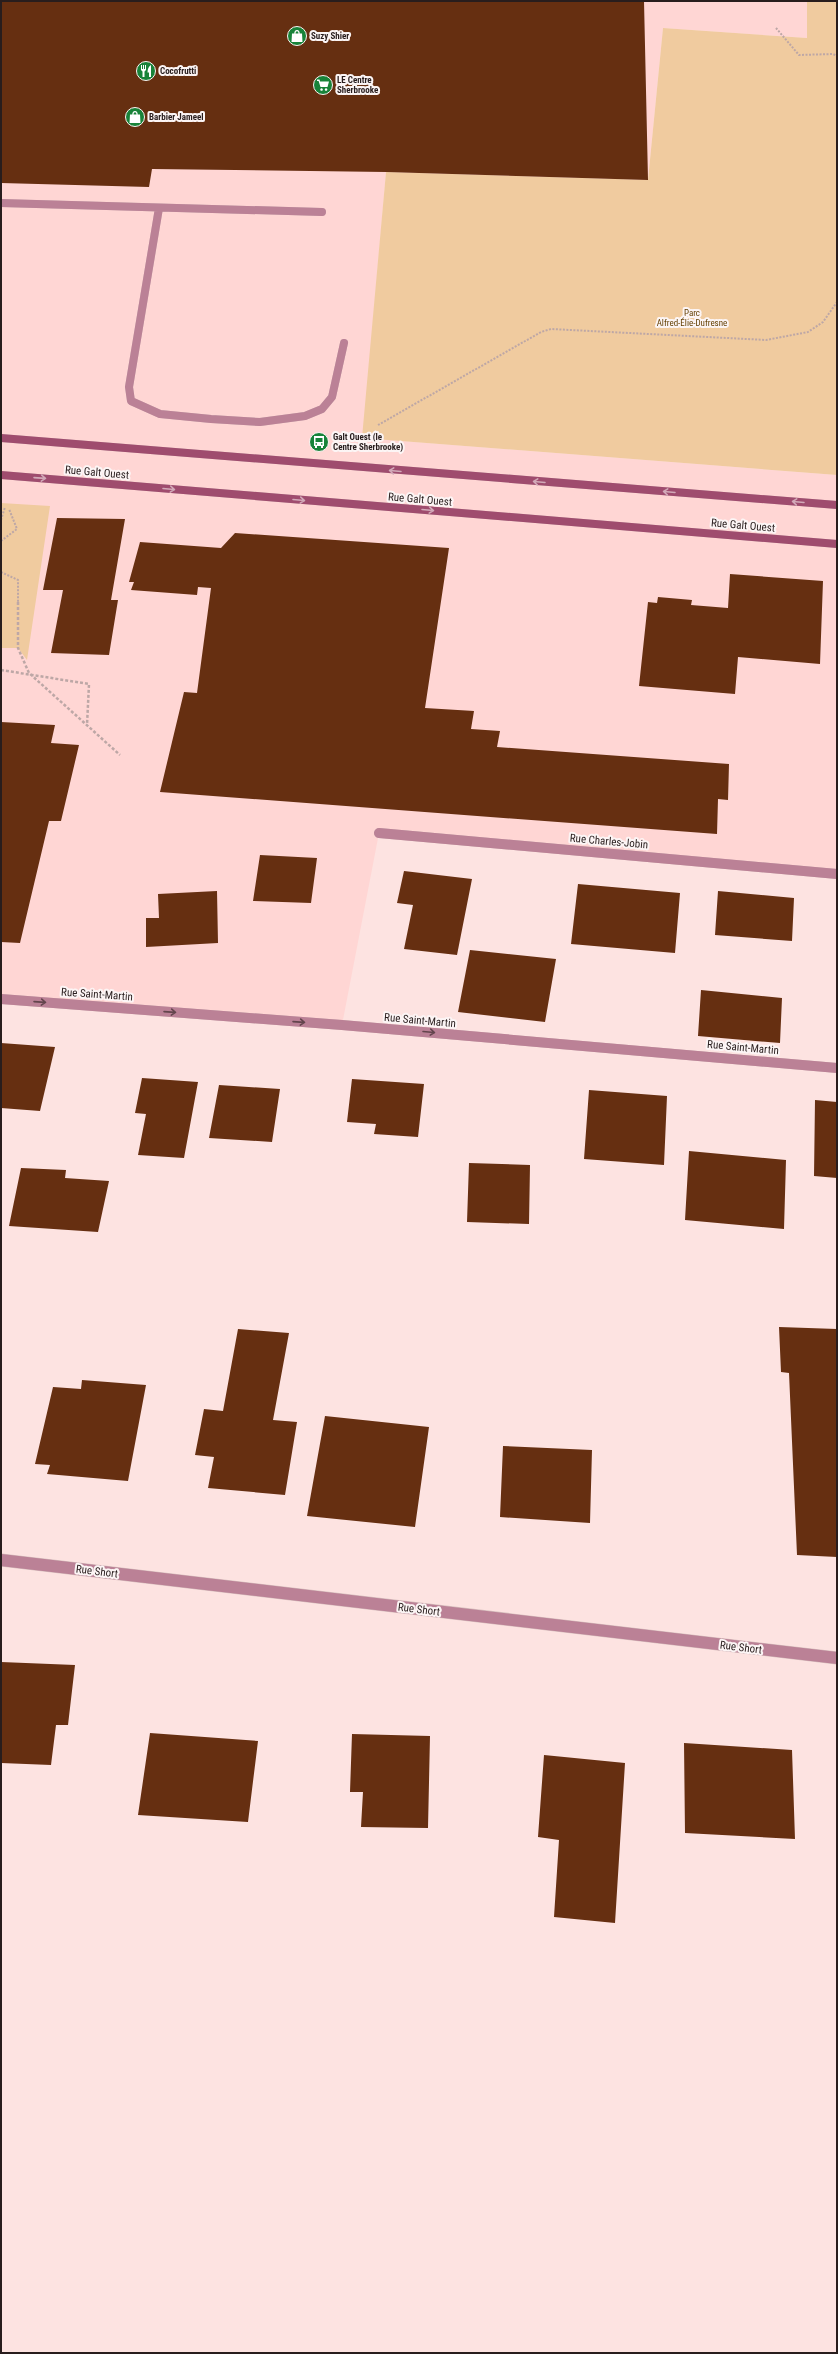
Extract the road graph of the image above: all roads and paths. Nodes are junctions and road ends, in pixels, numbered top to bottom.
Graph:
1 (776, 28) dead end
2 (837, 56) edge
3 (1, 203) edge
4 (159, 208) junction
5 (322, 212) dead end
6 (837, 302) edge
7 (344, 343) dead end
8 (378, 425) dead end
9 (1, 438) edge
10 (1, 475) edge
11 (837, 505) edge
12 (1, 520) edge
13 (1, 541) edge
14 (837, 544) edge
15 (1, 572) edge
16 (1, 670) edge
17 (29, 674) junction
18 (87, 725) junction
19 (120, 755) dead end
20 (379, 833) dead end
21 (837, 874) edge
22 (1, 999) edge
23 (837, 1068) edge
24 (1, 1560) edge
25 (837, 1658) edge

1 - 2 path
3 - 4 street
4 - 5 street
4 - 7 street
6 - 8 path
11 -> 9 main road
10 -> 14 main road, Rue Galt Ouest
12 - 13 path
15 - 17 path
16 - 17 path
17 - 18 path
17 - 18 path
18 - 19 path
20 - 21 street, Rue Charles-Jobin
22 -> 23 street, Rue Saint-Martin
24 - 25 street, Rue Short

